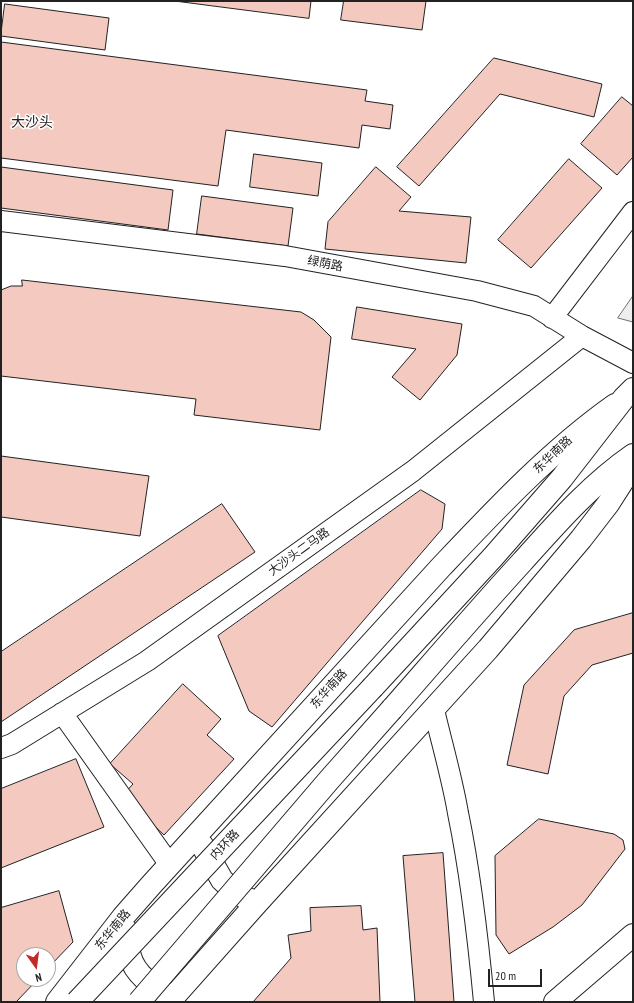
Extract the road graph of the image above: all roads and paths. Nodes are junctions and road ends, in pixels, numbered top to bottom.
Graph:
1 (633, 212) edge
2 (1, 221) edge
3 (552, 318) junction
4 (582, 336) junction
5 (633, 363) edge
6 (629, 394) edge
7 (633, 455) edge
8 (633, 465) edge
9 (434, 710) junction
10 (62, 713) junction
11 (1, 748) edge
12 (197, 835) junction
13 (170, 864) junction
14 (257, 903) junction
15 (123, 917) junction
16 (633, 935) edge
17 (170, 1000) edge
18 (57, 1002) edge
19 (77, 1002) edge
20 (87, 1002) edge
21 (138, 1002) edge
22 (484, 1002) edge
23 (555, 1002) edge

1 - 3 street
2 - 3 street, 绿荫路
3 - 4 street, 绿荫路
4 - 5 street, 绿荫路
4 - 10 street, 大沙头二马路
6 - 12 main road, 东华南路
6 - 19 main road, 内环路, bridge
7 - 21 main road, bridge
8 - 9 main road
9 - 14 main road
9 - 22 street
10 - 11 street, 大沙头二马路
10 - 13 street
12 - 13 main road, 东华南路
12 - 14 main road
13 - 15 main road, 东华南路
14 - 17 main road
15 - 17 main road
15 - 18 main road, 东华南路
15 - 20 main road
16 - 23 main road

